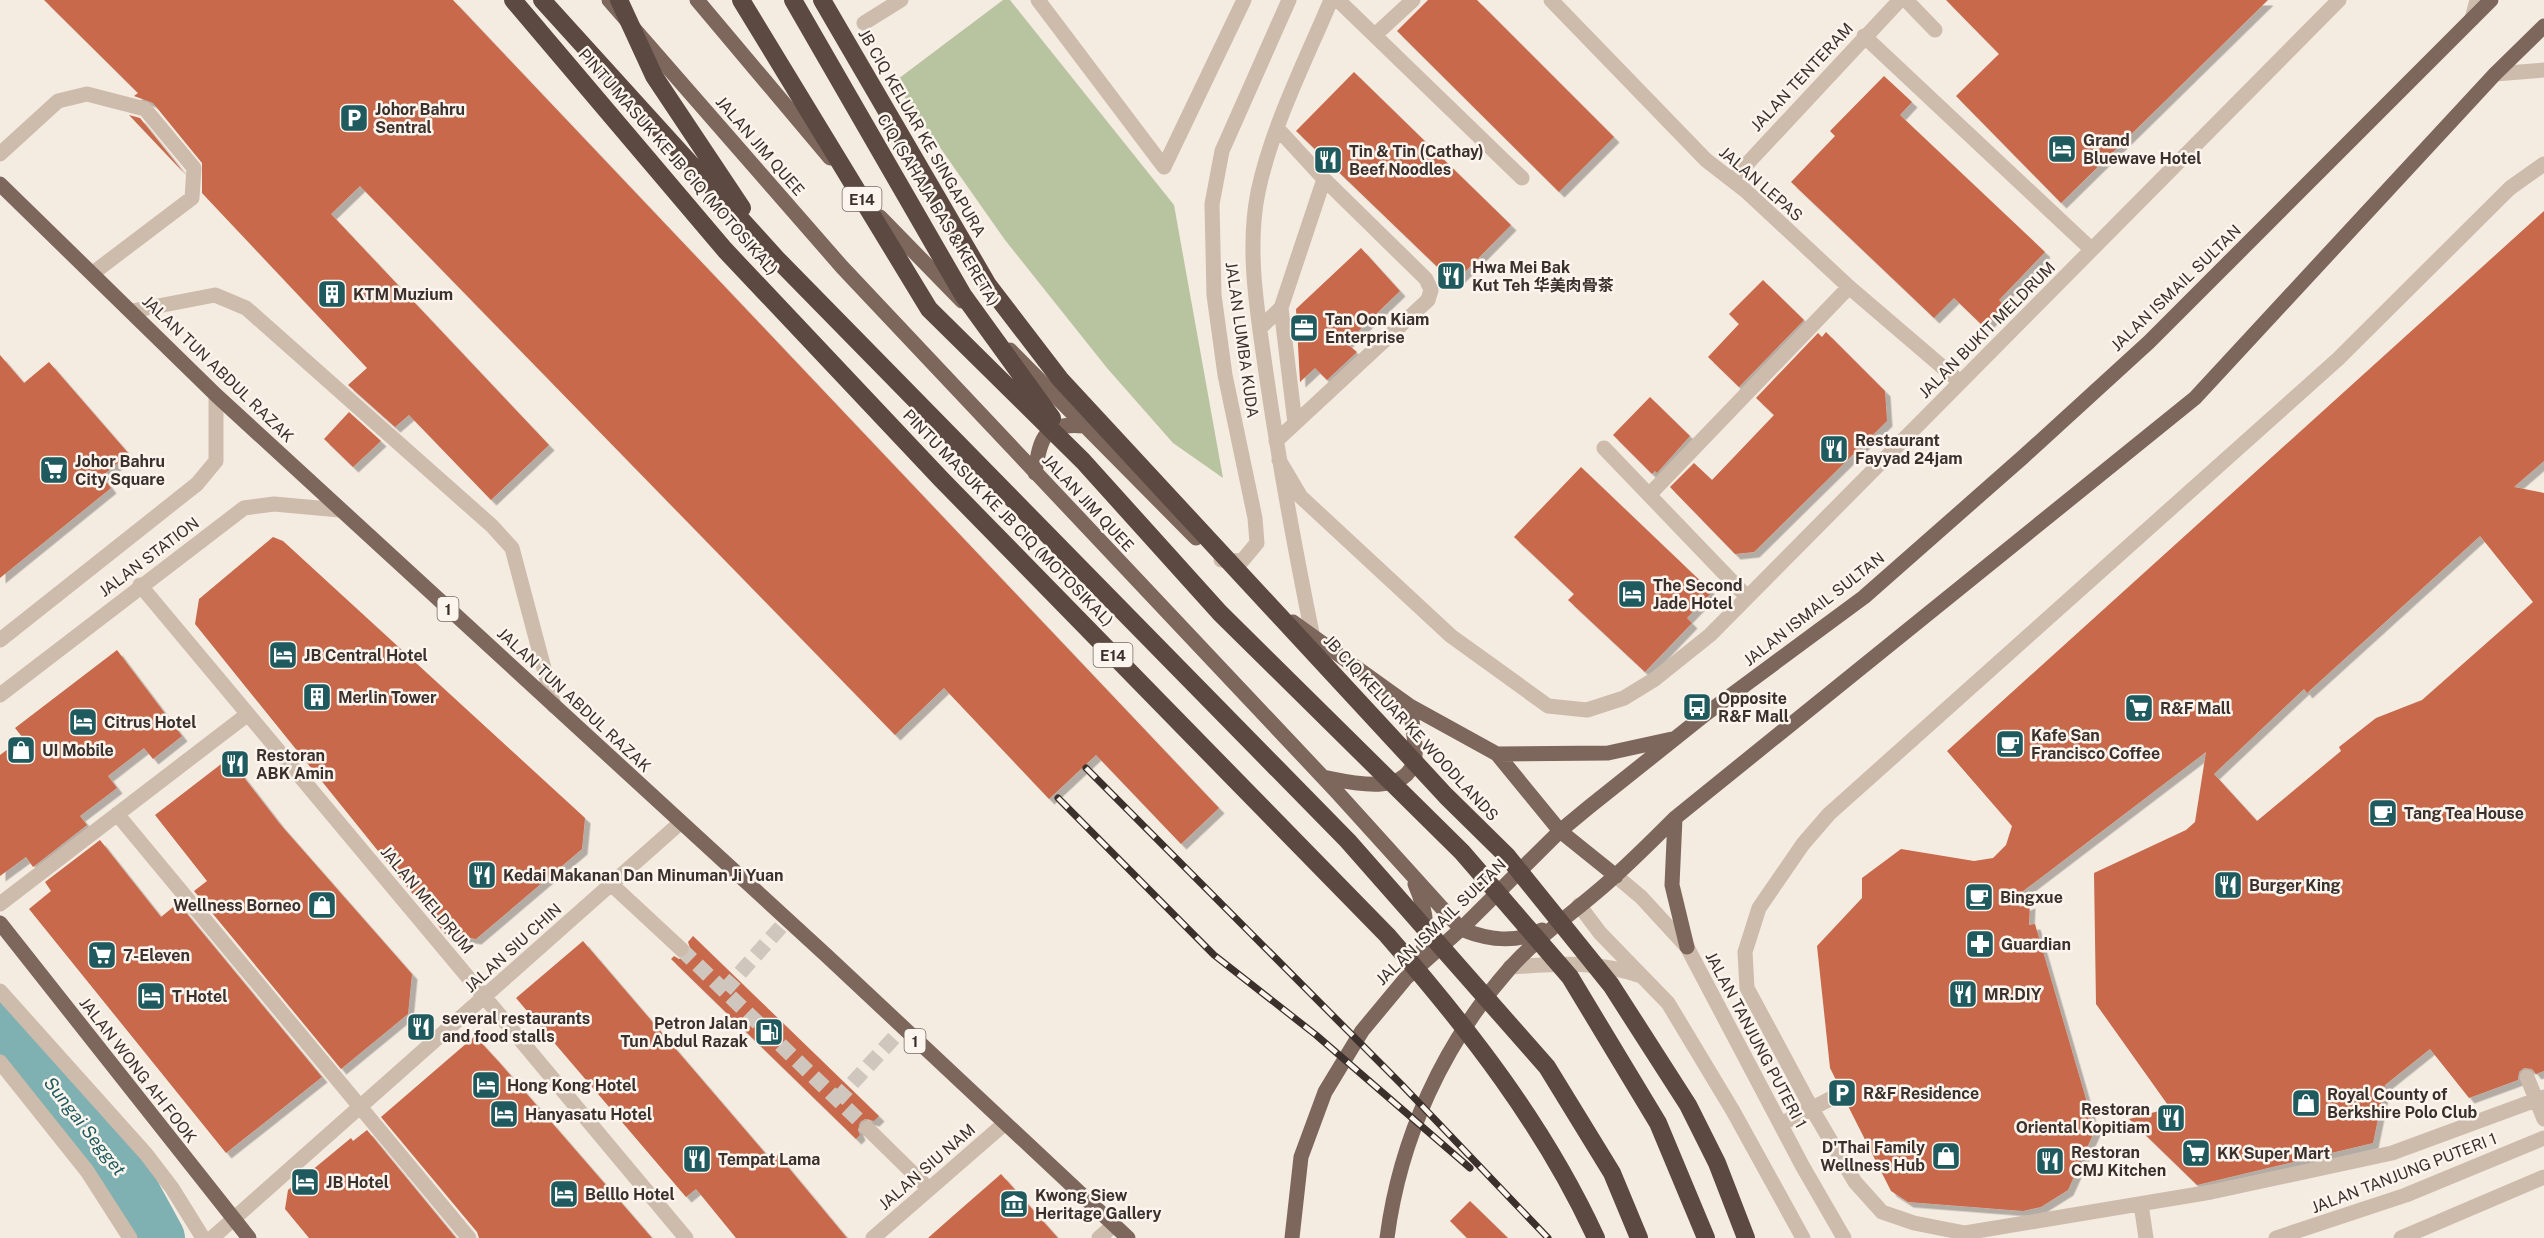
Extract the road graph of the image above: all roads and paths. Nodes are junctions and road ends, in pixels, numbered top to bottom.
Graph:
1 (513, 0) edge
2 (542, 0) edge
3 (609, 0) edge
4 (618, 0) edge
5 (697, 0) edge
6 (741, 0) edge
7 (794, 0) edge
8 (822, 0) edge
9 (901, 0) edge
10 (1038, 0) edge
11 (1244, 0) edge
12 (1289, 0) edge
13 (1331, 0) edge
14 (1338, 0) edge
15 (1413, 0) edge
16 (1551, 0) edge
17 (2339, 0) edge
18 (2477, 0) edge
19 (2491, 0) edge
20 (1900, 1) edge
21 (2472, 19) junction
22 (864, 23) dead end
23 (2544, 26) edge
24 (1935, 30) dead end
25 (1375, 35) junction
26 (1864, 36) junction
27 (2544, 70) edge
28 (2495, 74) junction
29 (1278, 129) junction
30 (0, 154) edge
31 (2544, 164) edge
32 (1522, 178) dead end
33 (1324, 179) junction
34 (1732, 180) junction
35 (0, 184) edge
36 (2091, 249) junction
37 (777, 259) junction
38 (93, 273) junction
39 (988, 285) joint
40 (1849, 287) junction
41 (1281, 308) junction
42 (132, 312) junction
43 (1260, 328) junction
44 (1960, 382) junction
45 (216, 394) junction
46 (1295, 423) junction
47 (1085, 426) junction
48 (1276, 441) junction
49 (1604, 448) dead end
50 (1279, 460) junction
51 (1083, 461) junction
52 (1035, 473) junction
53 (1649, 495) junction
54 (340, 510) junction
55 (1218, 560) junction
56 (140, 585) junction
57 (1747, 597) junction
58 (1313, 638) junction
59 (0, 640) edge
60 (1655, 679) joint
61 (0, 695) edge
62 (554, 706) junction
63 (1410, 706) junction
64 (248, 714) junction
65 (1676, 738) junction
66 (1497, 754) junction
67 (1323, 777) junction
68 (117, 814) junction
69 (1675, 818) junction
70 (681, 823) junction
71 (1560, 831) junction
72 (1410, 873) junction
73 (1616, 876) junction
74 (611, 884) junction
75 (0, 904) edge
76 (1579, 905) junction
77 (0, 923) edge
78 (1461, 929) junction
79 (1687, 947) junction
80 (681, 949) tunnel mouth
81 (1419, 964) junction
82 (1510, 967) junction
83 (1644, 976) junction
84 (0, 991) edge
85 (485, 997) junction
86 (0, 1062) edge
87 (2528, 1077) dead end
88 (1842, 1093) dead end
89 (2540, 1099) edge
90 (361, 1107) junction
91 (1812, 1109) junction
92 (2544, 1119) edge
93 (1004, 1124) junction
94 (1781, 1124) junction
95 (867, 1128) tunnel mouth
96 (2544, 1138) edge
97 (2544, 1177) edge
98 (929, 1190) junction
99 (2140, 1204) junction
100 (234, 1220) junction
101 (1114, 1225) junction
102 (2293, 1236) edge
103 (130, 1238) edge
104 (203, 1238) edge
105 (212, 1238) edge
106 (249, 1238) edge
107 (470, 1238) edge
108 (686, 1238) edge
109 (873, 1238) edge
110 (1099, 1238) edge
111 (1128, 1238) edge
112 (1292, 1238) edge
113 (1387, 1238) edge
114 (1596, 1238) edge
115 (1639, 1238) edge
116 (1706, 1238) edge
117 (1746, 1238) edge
118 (1803, 1238) edge
119 (1845, 1238) edge
120 (2146, 1238) edge
121 (2276, 1238) edge
122 (2401, 1238) edge

1 - 114 highway, PINTU MASUK KE JB CIQ (MOTOSIKAL) / E14
2 - 37 highway, E14
3 - 52 main road, JALAN JIM QUEE
4 - 37 highway, E14
5 - 47 main road
6 - 51 highway, E14
7 - 51 highway, CIQ (SAHAJA BAS & KERETA) / E14
8 - 39 highway, JB CIQ KELUAR KE SINGAPURA
9 - 22 street
10 - 11 street
12 - 55 street, JALAN LUMBA KUDA
13 - 29 street, JALAN LUMBA KUDA
14 - 25 street
15 - 25 street
16 - 34 street, JALAN LEPAS
17 - 36 street, JALAN BUKIT MELDRUM
18 - 21 street
19 - 21 main road, JALAN ISMAIL SULTAN
20 - 24 street
20 - 26 street, JALAN TENTERAM
21 - 65 main road, JALAN ISMAIL SULTAN
23 - 28 main road
25 - 32 street
26 - 34 street, JALAN TENTERAM
26 - 36 street
27 - 28 street
28 - 69 main road
29 - 33 street
29 - 43 street, JALAN LUMBA KUDA
30 - 38 street
31 - 91 street
33 - 41 street
33 - 46 street
34 - 40 street, JALAN LEPAS
35 - 38 main road, JALAN TUN ABDUL RAZAK / 1
36 - 44 street, JALAN BUKIT MELDRUM
37 - 115 highway, E14
38 - 42 main road, JALAN TUN ABDUL RAZAK / 1
39 - 117 highway, JB CIQ KELUAR KE WOODLANDS
40 - 44 street, JALAN LEPAS
40 - 53 street
41 - 43 street
41 - 46 street
42 - 45 main road, JALAN TUN ABDUL RAZAK / 1
42 - 62 street
43 - 48 street, JALAN LUMBA KUDA
44 - 57 street, JALAN BUKIT MELDRUM
45 - 54 main road, JALAN TUN ABDUL RAZAK / 1
45 - 59 street, JALAN STATION
46 - 48 street
47 - 52 main road
47 - 55 main road
48 - 50 street, JALAN LUMBA KUDA
49 - 53 street
50 - 58 street, JALAN LUMBA KUDA
50 - 60 street, JALAN LUMBA KUDA
51 - 116 highway, E14
52 - 67 main road, JALAN JIM QUEE
53 - 57 street
54 - 56 street, JALAN STATION
54 - 62 main road, JALAN TUN ABDUL RAZAK / 1
55 - 58 main road
56 - 61 street, JALAN STATION
56 - 64 street, JALAN MELDRUM
57 - 60 street, JALAN BUKIT MELDRUM
58 - 63 main road
62 - 70 main road, JALAN TUN ABDUL RAZAK / 1
63 - 66 main road
63 - 67 main road
64 - 68 street
64 - 85 street, JALAN MELDRUM
65 - 66 main road
65 - 71 main road, JALAN ISMAIL SULTAN
66 - 71 main road
67 - 72 main road, JALAN JIM QUEE
68 - 75 street
68 - 90 street
69 - 73 main road
69 - 79 main road
70 - 74 street, JALAN SIU CHIN
70 - 93 main road, JALAN TUN ABDUL RAZAK / 1
71 - 73 main road
71 - 78 main road, JALAN ISMAIL SULTAN
72 - 78 main road, JALAN JIM QUEE
72 - 81 main road
73 - 76 main road
73 - 79 street, JALAN TANJUNG PUTERI 1
74 - 80 street
74 - 85 street, JALAN SIU CHIN
76 - 78 main road, JALAN JIM QUEE
76 - 82 main road
76 - 83 street
77 - 100 main road, JALAN WONG AH FOOK
78 - 81 main road, JALAN ISMAIL SULTAN
79 - 94 street, JALAN TANJUNG PUTERI 1
81 - 112 main road, JALAN ISMAIL SULTAN
82 - 83 street
82 - 113 main road
83 - 118 street
84 - 104 street
85 - 90 street, JALAN SIU CHIN
85 - 108 street, JALAN MELDRUM
86 - 103 street
87 - 89 street
88 - 91 street
89 - 92 street
89 - 99 street
90 - 100 street, JALAN SIU CHIN
90 - 107 street
91 - 94 street
91 - 99 street
93 - 98 street, JALAN SIU NAM
93 - 101 main road, JALAN TUN ABDUL RAZAK / 1
94 - 119 street, JALAN TANJUNG PUTERI 1
95 - 98 street
96 - 102 street, JALAN TANJUNG PUTERI 1
97 - 122 street
98 - 109 street, JALAN SIU NAM
99 - 120 street
100 - 105 street, JALAN SIU CHIN
100 - 106 main road, JALAN WONG AH FOOK
101 - 110 street
101 - 111 main road, JALAN TUN ABDUL RAZAK / 1
102 - 121 street, JALAN TANJUNG PUTERI 1

